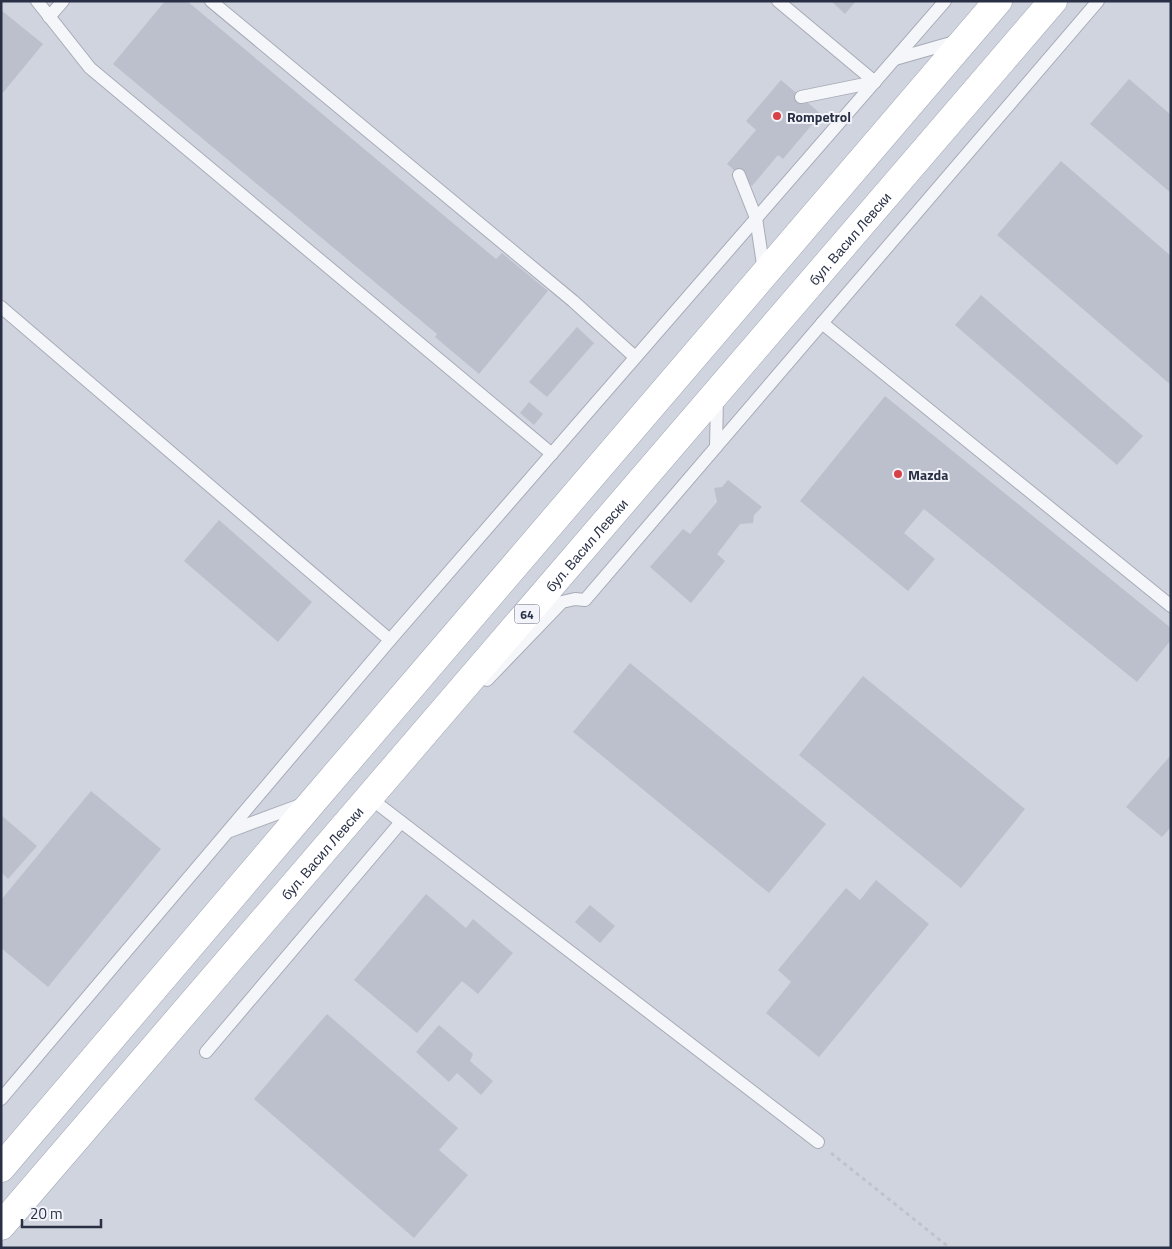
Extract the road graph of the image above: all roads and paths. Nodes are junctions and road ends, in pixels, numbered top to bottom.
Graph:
1 (37, 1) edge
2 (63, 1) edge
3 (211, 1) edge
4 (778, 1) edge
5 (945, 1) edge
6 (998, 1) edge
7 (1053, 1) edge
8 (1098, 1) edge
9 (49, 17) junction
10 (965, 39) junction
11 (895, 59) junction
12 (875, 82) junction
13 (801, 97) dead end
14 (739, 175) dead end
15 (756, 218) junction
16 (765, 273) junction
17 (1, 307) edge
18 (822, 323) junction
19 (635, 357) junction
20 (717, 394) junction
21 (716, 447) junction
22 (552, 454) junction
23 (1171, 606) edge
24 (390, 640) junction
25 (431, 726) junction
26 (370, 798) junction
27 (314, 799) junction
28 (401, 822) junction
29 (229, 831) junction
30 (206, 1052) dead end
31 (1, 1099) edge
32 (818, 1142) joint
33 (1, 1168) edge
34 (1, 1226) edge
35 (950, 1248) edge

1 - 9 lane
2 - 9 lane
3 - 19 lane
4 - 12 lane
5 - 11 lane
6 - 10 main road
7 - 20 main road, бул. Васил Левски / 64
8 - 18 lane
9 - 22 lane
10 - 11 lane
10 - 16 main road
11 - 12 lane
12 - 13 lane
12 - 15 lane
14 - 15 lane
15 - 16 lane
15 - 19 lane
16 - 27 main road
17 - 24 lane
18 - 21 lane
18 - 23 lane
19 - 22 lane
20 - 21 lane
20 - 25 main road, бул. Васил Левски / 64
21 - 25 lane
22 - 24 lane
24 - 29 lane
25 - 26 main road, бул. Васил Левски / 64
26 - 28 lane
26 - 34 main road, бул. Васил Левски / 64
27 - 29 lane
27 - 33 main road
28 - 30 lane
28 - 32 lane
29 - 31 lane
32 - 35 path

